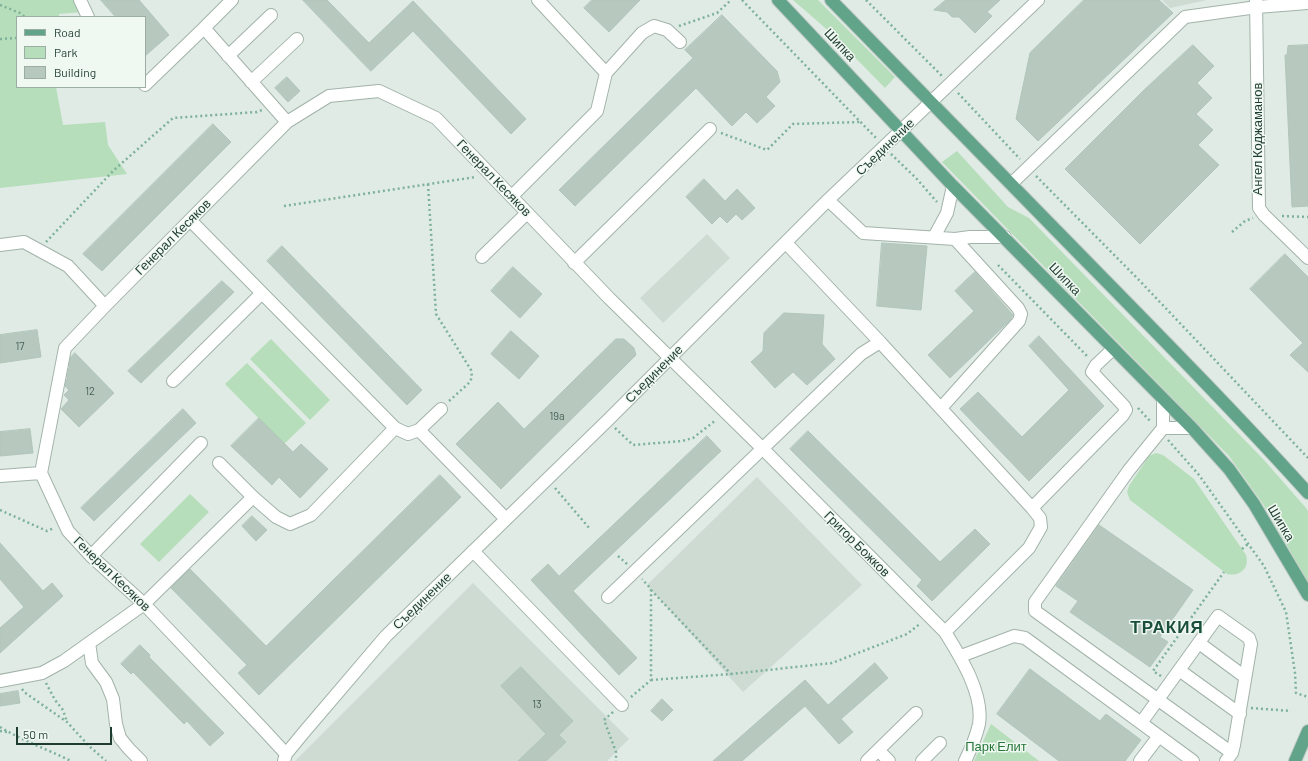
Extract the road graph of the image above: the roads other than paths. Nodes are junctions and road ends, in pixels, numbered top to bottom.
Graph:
1 (80, 0) edge
2 (232, 0) edge
3 (538, 0) edge
4 (778, 0) edge
5 (831, 0) edge
6 (1038, 0) edge
7 (1308, 3) edge
8 (1257, 4) edge
9 (271, 15) dead end
10 (88, 16) edge
11 (204, 28) junction
12 (297, 40) dead end
13 (680, 42) dead end
14 (228, 56) junction
15 (606, 73) junction
16 (251, 82) junction
17 (146, 84) edge
18 (930, 103) junction
19 (287, 122) junction
20 (710, 129) road end
21 (902, 130) junction
22 (1011, 184) junction
23 (953, 186) junction
24 (512, 196) junction
25 (828, 200) junction
26 (527, 213) junction
27 (190, 220) junction
28 (934, 237) junction
29 (1005, 238) junction
30 (955, 239) junction
31 (786, 243) junction
32 (0, 245) edge
33 (482, 257) dead end
34 (1308, 258) edge
35 (574, 263) junction
36 (262, 293) junction
37 (105, 306) junction
38 (880, 342) junction
39 (1113, 349) junction
40 (670, 358) junction
41 (173, 381) dead end
42 (1163, 399) junction
43 (941, 408) junction
44 (440, 409) road end
45 (395, 428) junction
46 (1163, 428) junction
47 (1192, 428) junction
48 (419, 430) junction
49 (201, 443) dead end
50 (763, 448) junction
51 (219, 463) dead end
52 (41, 473) junction
53 (0, 476) edge
54 (1308, 493) edge
55 (253, 497) junction
56 (1032, 508) junction
57 (506, 519) junction
58 (473, 551) junction
59 (91, 556) junction
60 (1308, 595) edge
61 (608, 597) dead end
62 (144, 604) junction
63 (945, 632) junction
64 (89, 643) junction
65 (1199, 643) junction
66 (960, 656) junction
67 (1179, 670) junction
68 (1245, 677) junction
69 (0, 681) edge
70 (1158, 699) junction
71 (622, 705) road end
72 (1240, 711) junction
73 (916, 713) dead end
74 (1141, 723) junction
75 (1308, 731) edge
76 (1159, 736) junction
77 (940, 743) dead end
78 (1308, 749) edge
79 (878, 750) junction
80 (1229, 757) edge
81 (285, 758) edge
82 (1189, 760) edge
83 (141, 761) edge
84 (867, 761) edge
85 (888, 761) edge
86 (922, 761) edge
87 (965, 761) edge
88 (1140, 761) edge
89 (1296, 761) edge

1 - 10 street
2 - 11 street
3 - 15 street
4 - 21 main road, Шипка
5 - 18 main road, Шипка
6 - 18 street, Съединение
7 - 8 street
8 - 22 street
8 - 34 street, Ангел Коджаманов
9 - 14 street
11 - 14 street
11 - 17 street
12 - 16 street
13 - 15 street
14 - 16 street
15 - 24 street
16 - 19 street
18 - 21 street, Съединение
18 - 22 main road, Шипка
19 - 24 street, Генерал Кесяков
19 - 27 street, Генерал Кесяков
20 - 35 street
21 - 23 main road, Шипка
21 - 25 street, Съединение
22 - 54 main road, Шипка
23 - 28 street
23 - 29 main road, Шипка
24 - 26 street, Генерал Кесяков
25 - 28 street
25 - 31 street, Съединение
26 - 33 street
26 - 35 street, Генерал Кесяков
27 - 36 street
27 - 37 street, Генерал Кесяков
28 - 30 street
29 - 30 street
29 - 39 main road, Шипка
30 - 43 street
31 - 38 street
31 - 40 street, Съединение
32 - 37 street
35 - 40 street, Генерал Кесяков
36 - 41 street
36 - 45 street
37 - 52 street, Генерал Кесяков
38 - 43 street
38 - 50 street
39 - 42 main road, Шипка
39 - 56 street
40 - 50 street, Григор Божков
40 - 57 street, Съединение
42 - 46 street
42 - 47 main road, Шипка
43 - 56 street
44 - 48 street
45 - 48 street
45 - 55 street
46 - 47 street
46 - 70 street
47 - 60 main road, Шипка
48 - 57 street
49 - 59 street
50 - 61 street
50 - 63 street, Григор Божков
51 - 55 street
52 - 53 street
52 - 59 street, Генерал Кесяков
55 - 62 street
56 - 63 street
57 - 58 street, Съединение
58 - 71 street
58 - 81 street, Съединение
59 - 62 street, Генерал Кесяков
62 - 64 street
62 - 81 street, Генерал Кесяков
63 - 66 street, Григор Божков
64 - 69 street
64 - 83 street
65 - 67 street
65 - 68 street
65 - 68 street
66 - 74 street
66 - 87 street, Григор Божков
67 - 70 street
67 - 72 street
68 - 72 street
70 - 74 street
70 - 80 street
72 - 80 street
73 - 79 street
74 - 76 street
75 - 89 main road
76 - 82 street
76 - 88 street
77 - 86 street
78 - 89 main road
79 - 84 street
79 - 85 street

